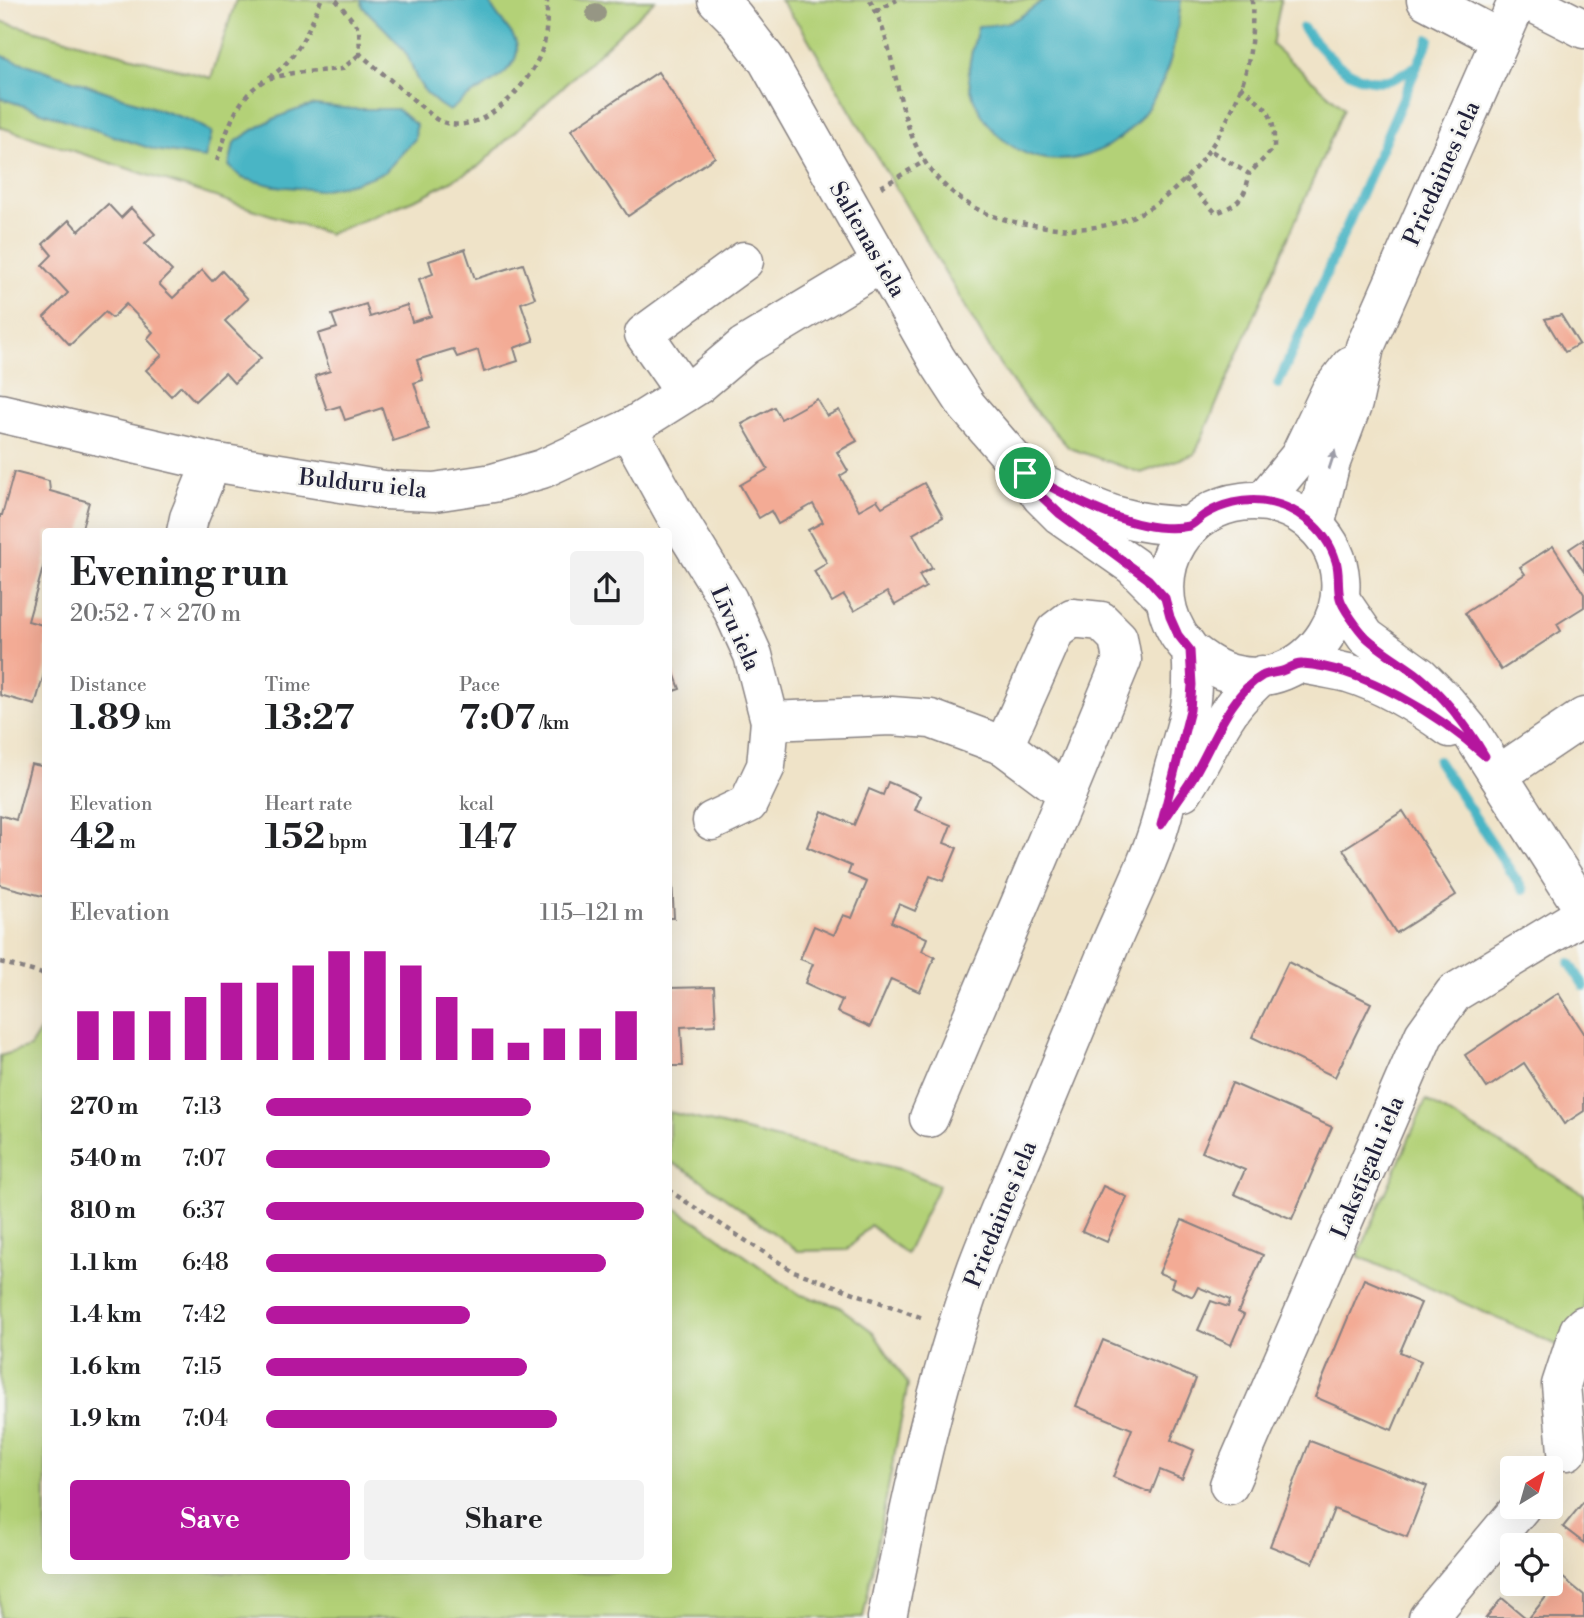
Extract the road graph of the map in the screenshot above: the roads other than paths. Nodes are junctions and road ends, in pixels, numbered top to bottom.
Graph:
1 (717, 0) edge
2 (1426, 0) edge
3 (1518, 0) edge
4 (1527, 0) edge
5 (1584, 29) edge
6 (1500, 39) junction
7 (744, 261) dead end
8 (882, 263) junction
9 (1365, 347) junction
10 (685, 393) junction
11 (0, 413) edge
12 (628, 429) junction
13 (212, 462) junction
14 (1025, 473) junction
15 (1263, 501) junction
16 (1191, 526) junction
17 (1315, 526) junction
18 (187, 528) edge
19 (1165, 598) junction
20 (1340, 598) junction
21 (1190, 650) junction
22 (1299, 663) junction
23 (1262, 675) junction
24 (1584, 717) edge
25 (770, 721) junction
26 (1004, 746) junction
27 (1491, 766) junction
28 (1067, 793) junction
29 (712, 821) dead end
30 (1161, 825) junction
31 (1584, 912) edge
32 (929, 1118) dead end
33 (1584, 1325) edge
34 (1567, 1451) edge
35 (1229, 1485) dead end
36 (1511, 1519) edge
37 (887, 1618) edge
38 (1428, 1618) edge

1 - 8 street, Salienas iela
2 - 6 street
3 - 6 street, Priedaines iela
4 - 5 street
6 - 9 street, Priedaines iela
7 - 10 street
8 - 10 street, Bulduru iela
8 - 14 street, Salienas iela
9 - 15 street
17 -> 9 street
10 - 12 street, Bulduru iela
11 - 13 street, Bulduru iela
12 - 13 street, Bulduru iela
12 - 25 street, Līvu iela
13 - 18 street
14 - 16 street
14 - 19 street, Salienas iela
15 - 16 street
15 - 17 street
16 - 19 street
17 - 20 street
19 - 21 street
20 - 22 street
20 - 27 street
21 - 23 street
21 - 30 street
22 - 23 street
22 - 27 street
23 - 30 street
24 - 27 street
25 - 26 street
25 - 29 street, Līvu iela
26 - 28 street
26 - 28 street
27 - 31 street
28 - 32 street
30 - 37 street, Priedaines iela
31 - 35 street, Lakstīgalu iela
33 - 34 street
36 - 38 street

